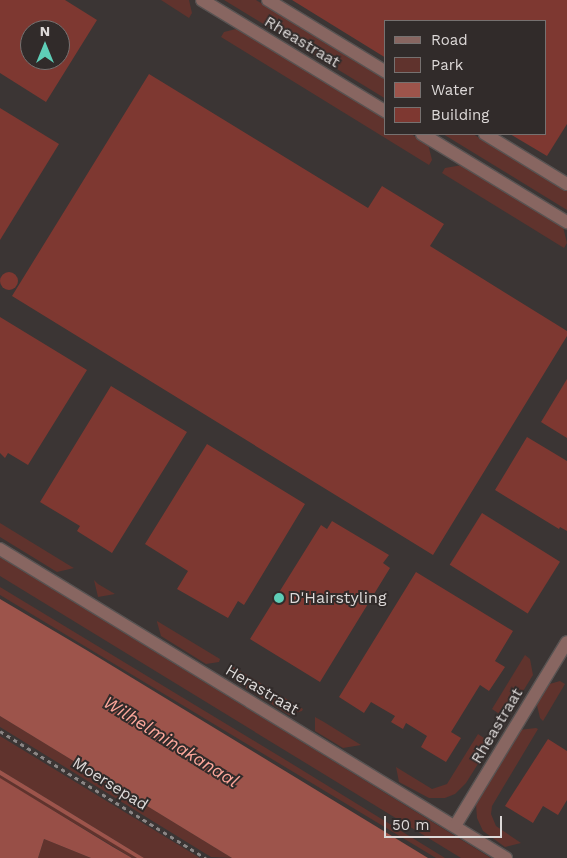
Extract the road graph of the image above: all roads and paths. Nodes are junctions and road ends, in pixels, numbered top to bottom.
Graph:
1 (202, 0) edge
2 (268, 0) edge
3 (384, 71) edge
4 (384, 111) edge
5 (424, 135) edge
6 (487, 135) edge
7 (567, 184) edge
8 (567, 222) edge
9 (0, 549) edge
10 (567, 642) edge
11 (0, 732) edge
12 (455, 826) junction
13 (206, 858) edge
14 (506, 858) edge

1 - 4 street, Rheastraat
2 - 3 street
5 - 8 street
6 - 7 street
9 - 12 street, Herastraat
10 - 12 street, Rheastraat
11 - 13 path, Moersepad
12 - 14 street, Herastraat

